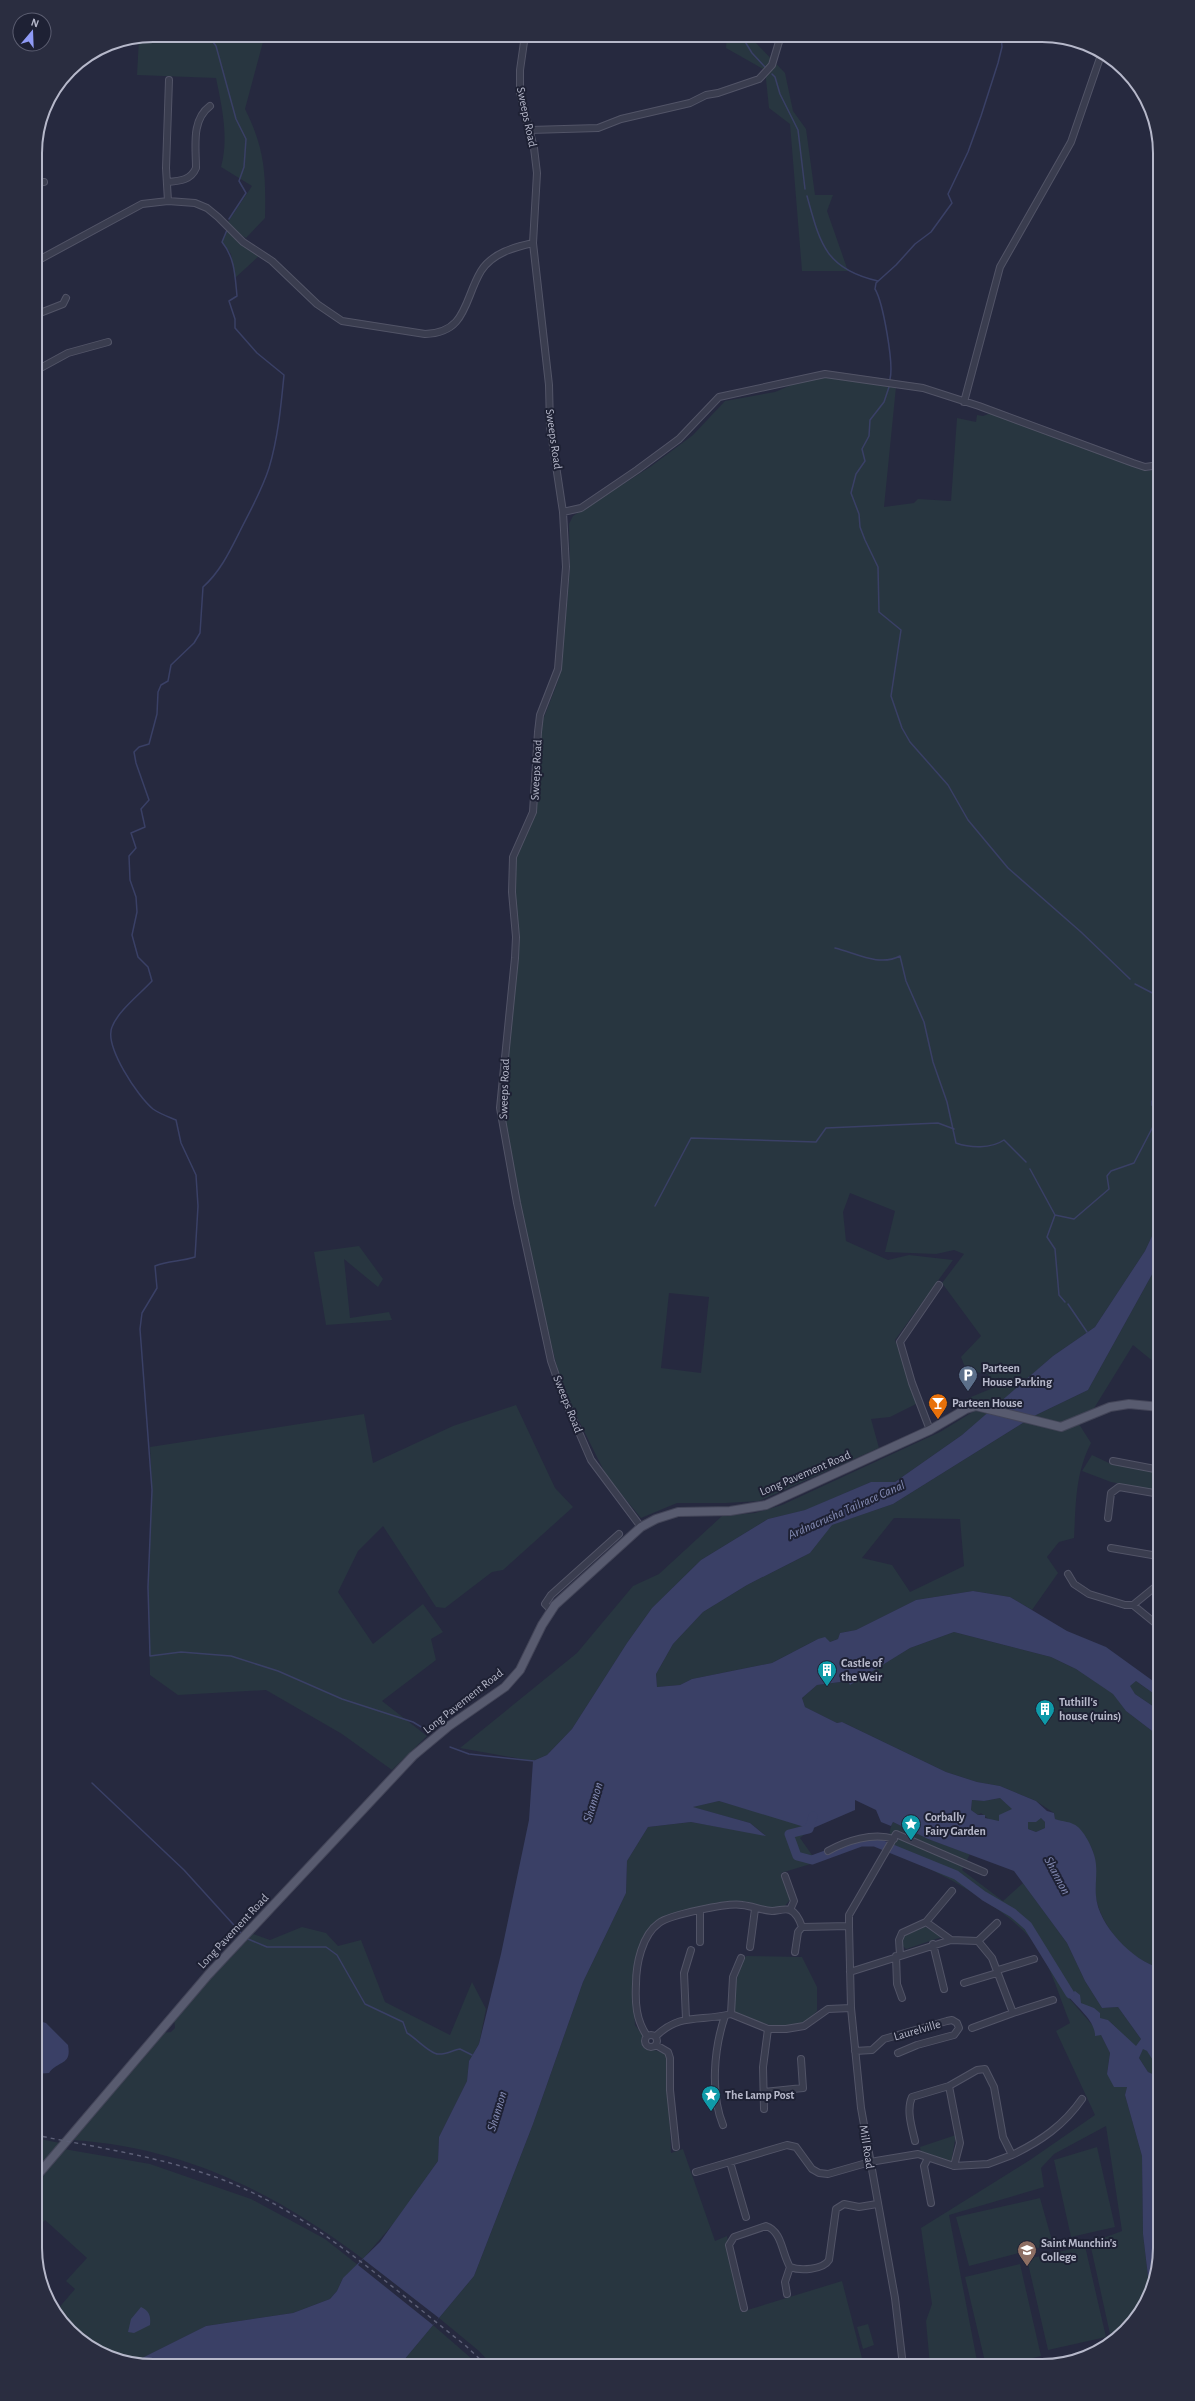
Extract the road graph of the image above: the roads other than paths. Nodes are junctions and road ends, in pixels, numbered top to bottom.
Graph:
1 (524, 42) edge
2 (779, 42) edge
3 (1100, 59) edge
4 (169, 80) dead end
5 (210, 106) dead end
6 (530, 130) junction
7 (168, 182) junction
8 (168, 201) junction
9 (533, 243) junction
10 (42, 258) edge
11 (66, 298) dead end
12 (42, 312) edge
13 (108, 342) dead end
14 (42, 367) edge
15 (964, 402) junction
16 (1153, 466) edge
17 (563, 512) junction
18 (939, 1285) dead end
19 (1153, 1407) edge
20 (930, 1430) junction
21 (1113, 1461) dead end
22 (1153, 1469) edge
23 (1153, 1493) edge
24 (1108, 1518) dead end
25 (641, 1527) junction
26 (619, 1534) dead end
27 (1111, 1548) dead end
28 (1153, 1555) edge
29 (1068, 1574) dead end
30 (1153, 1589) edge
31 (1133, 1605) junction
32 (552, 1610) junction
33 (1153, 1621) edge
34 (894, 1839) junction
35 (828, 1851) dead end
36 (984, 1872) dead end
37 (785, 1876) dead end
38 (952, 1892) dead end
39 (755, 1909) junction
40 (790, 1910) junction
41 (700, 1911) junction
42 (926, 1922) junction
43 (997, 1923) dead end
44 (849, 1926) junction
45 (802, 1927) junction
46 (951, 1940) junction
47 (978, 1941) junction
48 (700, 1942) dead end
49 (933, 1944) junction
50 (750, 1947) dead end
51 (691, 1950) dead end
52 (795, 1952) dead end
53 (898, 1955) junction
54 (741, 1958) dead end
55 (1034, 1959) dead end
56 (997, 1971) junction
57 (850, 1972) junction
58 (964, 1983) dead end
59 (944, 1989) dead end
60 (902, 1998) dead end
61 (1053, 2000) dead end
62 (851, 2008) junction
63 (1013, 2013) junction
64 (728, 2015) junction
65 (686, 2019) junction
66 (972, 2028) dead end
67 (768, 2029) junction
68 (647, 2036) junction
69 (656, 2036) junction
70 (656, 2045) junction
71 (854, 2051) junction
72 (898, 2052) dead end
73 (801, 2059) dead end
74 (949, 2086) junction
75 (764, 2092) junction
76 (1082, 2099) dead end
77 (764, 2110) dead end
78 (723, 2125) dead end
79 (915, 2142) dead end
80 (676, 2147) dead end
81 (1012, 2155) junction
82 (928, 2158) junction
83 (730, 2162) junction
84 (870, 2162) junction
85 (954, 2166) junction
86 (42, 2170) edge
87 (696, 2172) dead end
88 (931, 2203) dead end
89 (877, 2204) junction
90 (746, 2217) dead end
91 (790, 2267) junction
92 (787, 2294) dead end
93 (744, 2308) dead end
94 (902, 2359) edge

1 - 6 street, Sweeps Road
2 - 6 street
3 - 15 street
4 - 7 street
5 - 7 street
6 - 9 street, Sweeps Road
7 - 8 street
8 - 9 street
8 - 10 street
9 - 17 street, Sweeps Road
11 - 12 street
13 - 14 street
15 - 16 street
15 - 17 street
17 - 25 street, Sweeps Road
18 - 20 street
19 - 20 main road, Long Pavement Road
20 - 25 main road, Long Pavement Road
21 - 22 street
23 - 24 street
25 - 32 main road, Long Pavement Road
26 - 32 street
27 - 28 street
29 - 31 street
30 - 31 street
31 - 33 street
32 - 86 main road, Long Pavement Road
34 - 35 street
34 - 36 street
34 - 44 street, Mill Road
37 - 40 street
38 - 42 street
39 - 40 street
39 - 41 street
39 - 50 street
40 - 45 street
41 - 48 street
41 - 68 street
42 - 46 street
42 - 53 street
43 - 47 street
44 - 45 street
44 - 57 street, Mill Road
45 - 52 street
46 - 47 street
46 - 49 street
47 - 56 street
49 - 53 street
49 - 59 street
51 - 65 street
53 - 57 street
53 - 60 street
54 - 64 street
55 - 56 street
56 - 58 street
56 - 63 street
57 - 62 street, Mill Road
61 - 63 street
62 - 67 street
62 - 71 street, Mill Road
63 - 66 street
64 - 65 street
64 - 67 street
64 - 78 street
65 - 69 street
67 - 75 street
68 - 69 street
68 - 70 street
69 - 70 street
70 - 80 street
71 - 72 street, Laurelville
71 - 84 street, Mill Road
73 - 75 street
74 - 79 street
74 - 81 street
74 - 85 street
75 - 77 street
76 - 81 street
81 - 85 street
82 - 84 street
82 - 85 street
82 - 88 street
83 - 84 street
83 - 87 street
83 - 90 street
84 - 89 street, Mill Road
89 - 91 street
89 - 94 street, Mill Road
91 - 92 street
91 - 93 street

